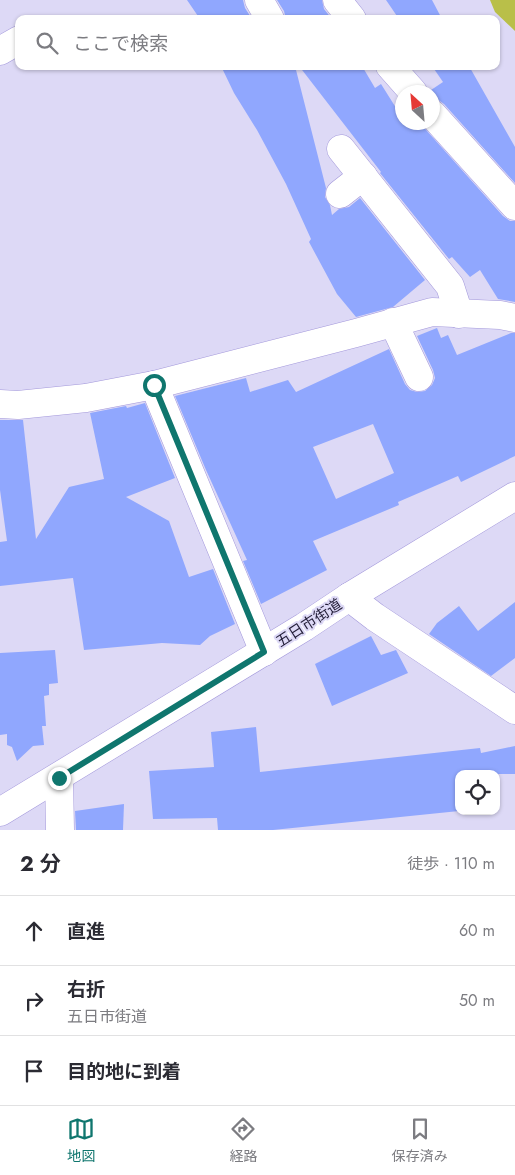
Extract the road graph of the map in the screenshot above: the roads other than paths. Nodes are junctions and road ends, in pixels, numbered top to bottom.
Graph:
1 (259, 0) edge
2 (337, 0) edge
3 (268, 15) edge
4 (349, 15) edge
5 (15, 42) edge
6 (0, 51) edge
7 (394, 70) edge
8 (407, 85) edge
9 (440, 123) edge
10 (341, 149) dead end
11 (362, 176) junction
12 (340, 194) dead end
13 (515, 206) edge
14 (459, 314) junction
15 (515, 318) edge
16 (393, 322) junction
17 (419, 377) dead end
18 (154, 385) junction
19 (0, 404) edge
20 (515, 496) edge
21 (349, 597) junction
22 (264, 652) junction
23 (515, 710) edge
24 (59, 778) junction
25 (0, 812) edge
26 (60, 830) edge

1 - 3 street
2 - 4 street
5 - 6 street
7 - 8 street
9 - 13 street
10 - 11 street
11 - 12 street
11 - 14 street
14 - 15 street
14 - 16 street
16 - 17 street
16 - 18 street
18 - 19 street
18 - 22 street
20 - 21 street, 五日市街道
21 - 22 street, 五日市街道
21 - 23 street
22 - 24 street, 五日市街道
24 - 25 street, 五日市街道
24 - 26 street

